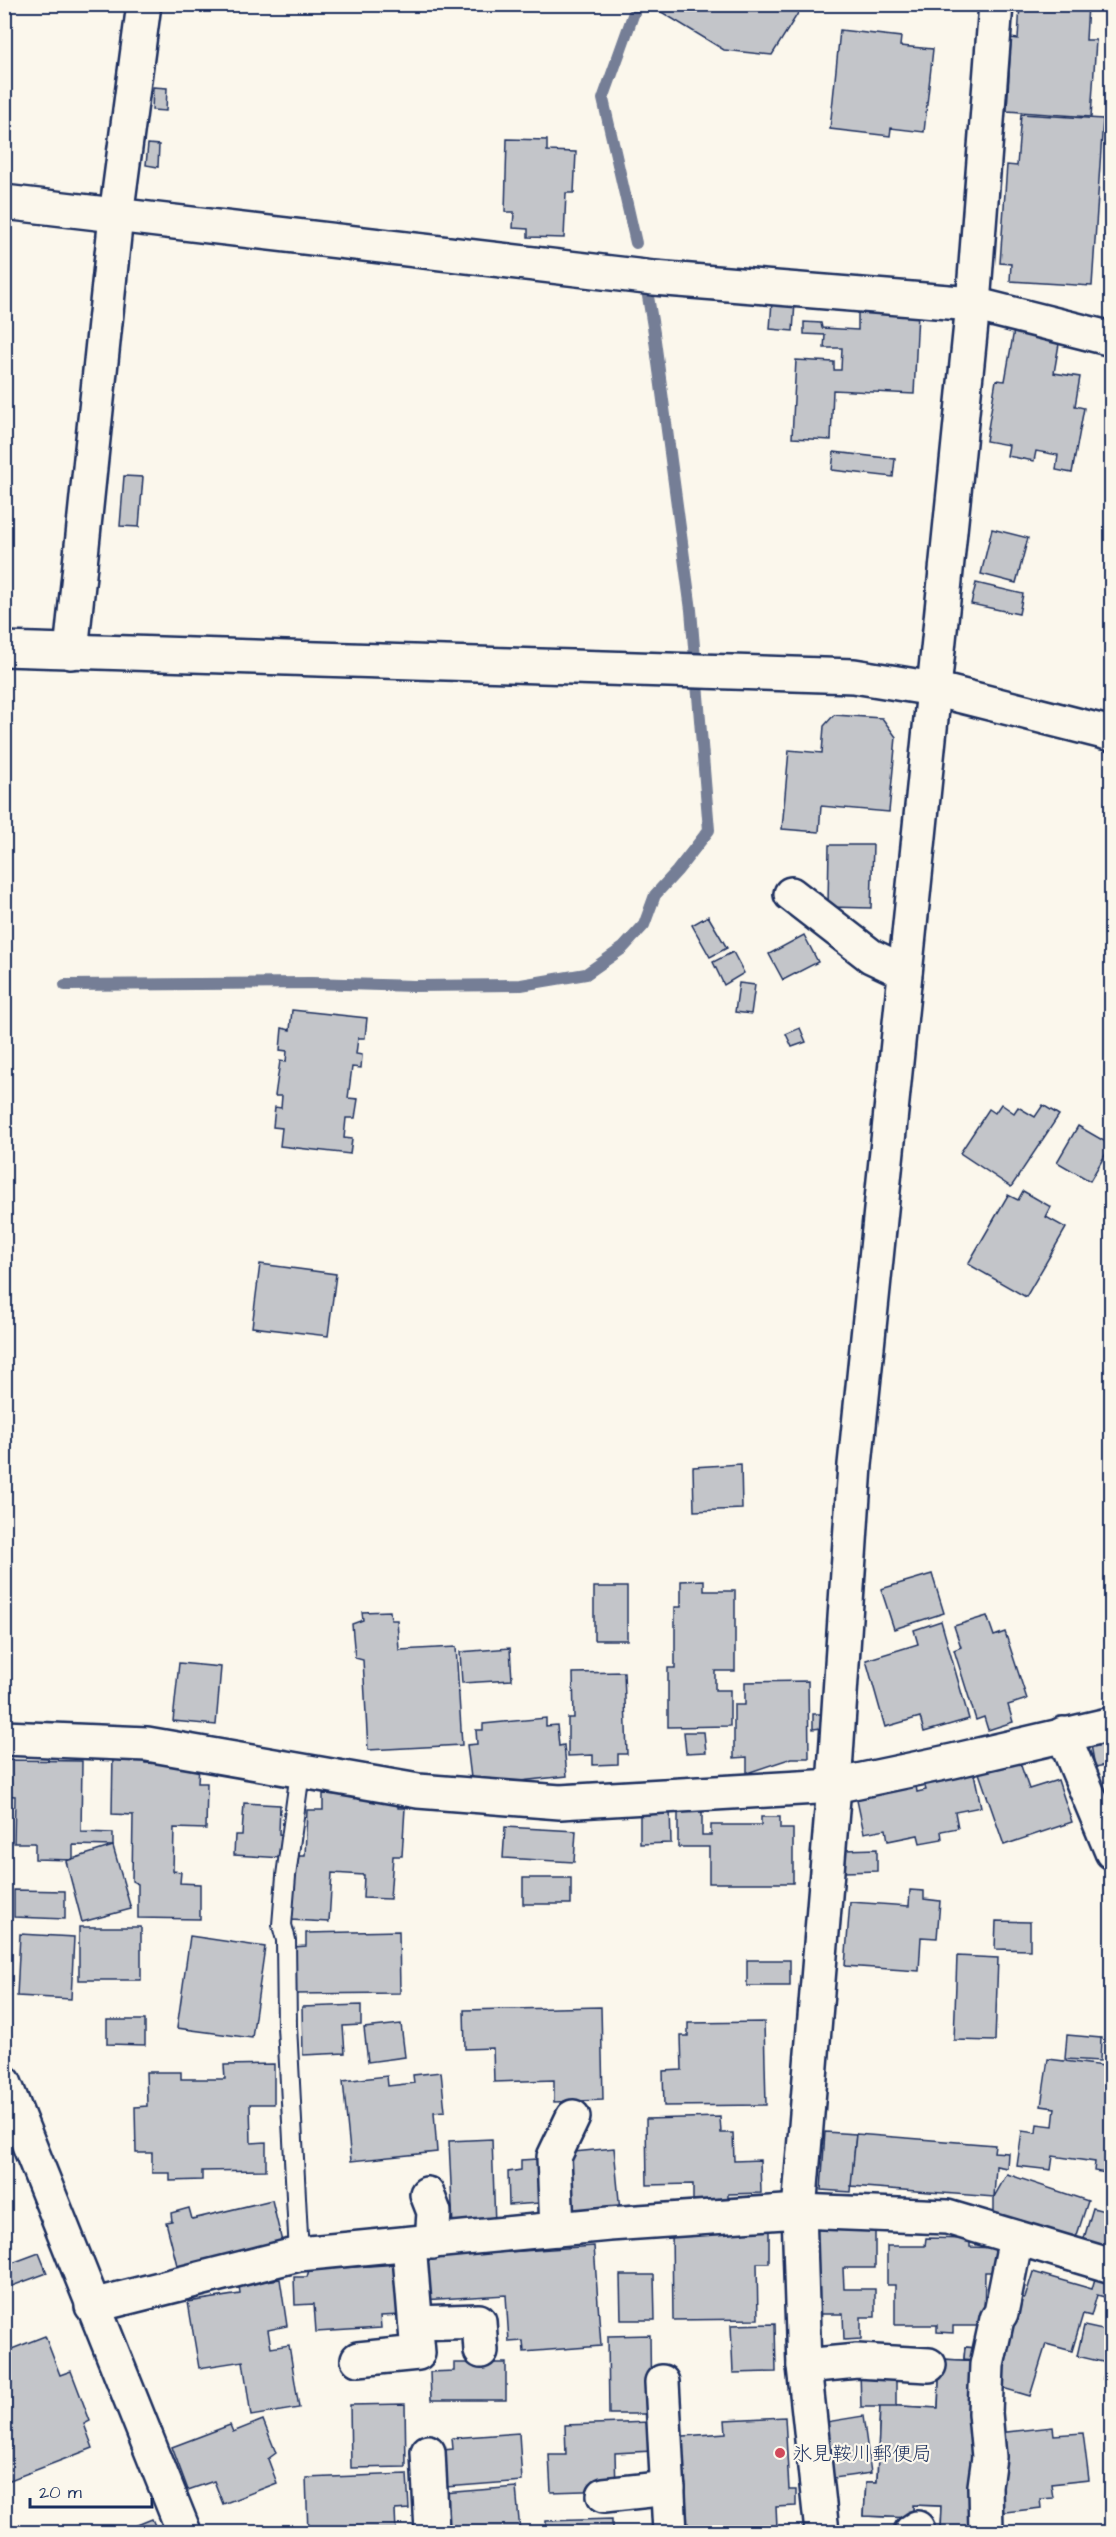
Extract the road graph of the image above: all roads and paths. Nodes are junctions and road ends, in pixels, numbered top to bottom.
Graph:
1 (144, 4) edge
2 (996, 4) edge
3 (4, 202) edge
4 (116, 216) junction
5 (973, 304) junction
6 (1112, 339) edge
7 (4, 649) edge
8 (71, 652) junction
9 (934, 689) junction
10 (1112, 734) edge
11 (792, 894) dead end
12 (905, 972) junction
13 (1112, 1724) edge
14 (1063, 1734) junction
15 (4, 1738) edge
16 (300, 1772) junction
17 (834, 1786) junction
18 (1109, 1838) edge
19 (4, 2082) edge
20 (573, 2117) dead end
21 (427, 2194) dead end
22 (799, 2211) junction
23 (557, 2229) junction
24 (1016, 2238) junction
25 (420, 2243) junction
26 (299, 2254) junction
27 (1112, 2266) edge
28 (92, 2306) junction
29 (416, 2323) junction
30 (481, 2351) dead end
31 (358, 2359) dead end
32 (929, 2365) dead end
33 (804, 2366) junction
34 (662, 2382) dead end
35 (428, 2452) dead end
36 (668, 2488) junction
37 (604, 2495) dead end
38 (184, 2532) edge
39 (432, 2532) edge
40 (670, 2532) edge
41 (822, 2532) edge
42 (986, 2532) edge

1 - 4 street
2 - 5 street
3 - 4 street
4 - 5 street
4 - 8 street
5 - 6 street
5 - 9 street
7 - 8 street
8 - 9 street
9 - 10 street
9 - 12 street
11 - 12 street
12 - 17 street
13 - 14 street
14 - 17 street
14 - 18 street
15 - 16 street
16 - 17 street
16 - 26 lane
17 - 22 street
19 - 28 street
20 - 23 street
21 - 25 street
22 - 23 street
22 - 24 street
22 - 33 street
23 - 25 street
24 - 27 street
24 - 42 street
25 - 26 street
25 - 29 street
26 - 28 street
28 - 38 street
29 - 30 street
29 - 31 street
32 - 33 street
33 - 41 street
34 - 36 street
35 - 39 street
36 - 37 street
36 - 40 street

